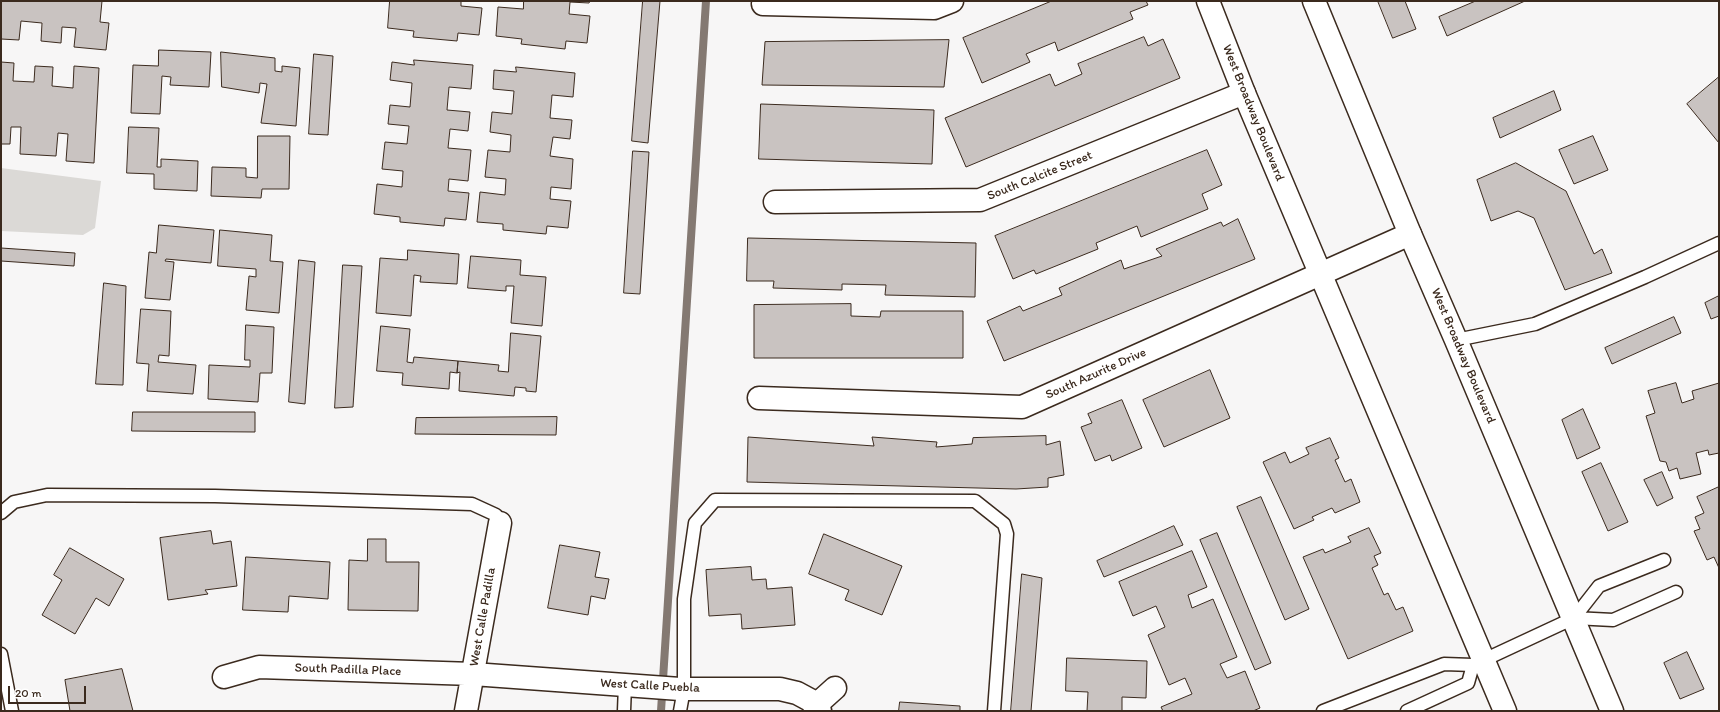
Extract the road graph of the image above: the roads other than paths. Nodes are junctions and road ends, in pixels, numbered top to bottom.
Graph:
1 (952, 1) edge
2 (1208, 1) edge
3 (1314, 1) edge
4 (763, 4) dead end
5 (1244, 92) junction
6 (775, 202) dead end
7 (1410, 234) junction
8 (1719, 243) edge
9 (1321, 274) junction
10 (1456, 340) junction
11 (759, 398) dead end
12 (1, 513) edge
13 (500, 523) joint
14 (1664, 560) dead end
15 (1676, 592) dead end
16 (1574, 618) junction
17 (1, 654) edge
18 (1478, 663) junction
19 (473, 674) junction
20 (224, 677) dead end
21 (635, 685) junction
22 (835, 688) dead end
23 (682, 689) junction
24 (818, 708) edge
25 (12, 711) edge
26 (466, 711) edge
27 (624, 711) edge
28 (680, 711) edge
29 (994, 711) edge
30 (1322, 711) edge
31 (1407, 711) edge
32 (1505, 711) edge
33 (1612, 711) edge

1 - 4 street
2 - 5 street, West Broadway Boulevard
3 - 7 street, West Broadway Boulevard
5 - 6 street, South Calcite Street
5 - 9 street, West Broadway Boulevard
7 - 9 street, South Azurite Drive
7 - 10 street, West Broadway Boulevard
8 - 10 lane
9 - 11 street, South Azurite Drive
9 - 18 street, West Broadway Boulevard
10 - 16 street, West Broadway Boulevard
12 - 13 lane
13 - 19 street, West Calle Padilla
14 - 16 lane
15 - 16 lane
16 - 18 lane
16 - 33 street, West Broadway Boulevard
17 - 25 lane
18 - 30 lane
18 - 31 lane
18 - 32 street, West Broadway Boulevard
19 - 20 street, South Padilla Place
19 - 21 street, West Calle Puebla
19 - 26 street, West Calle Padilla
21 - 23 street, West Calle Puebla
21 - 27 lane
22 - 24 street
23 - 24 street, West Calle Puebla
23 - 28 lane
23 - 29 lane

